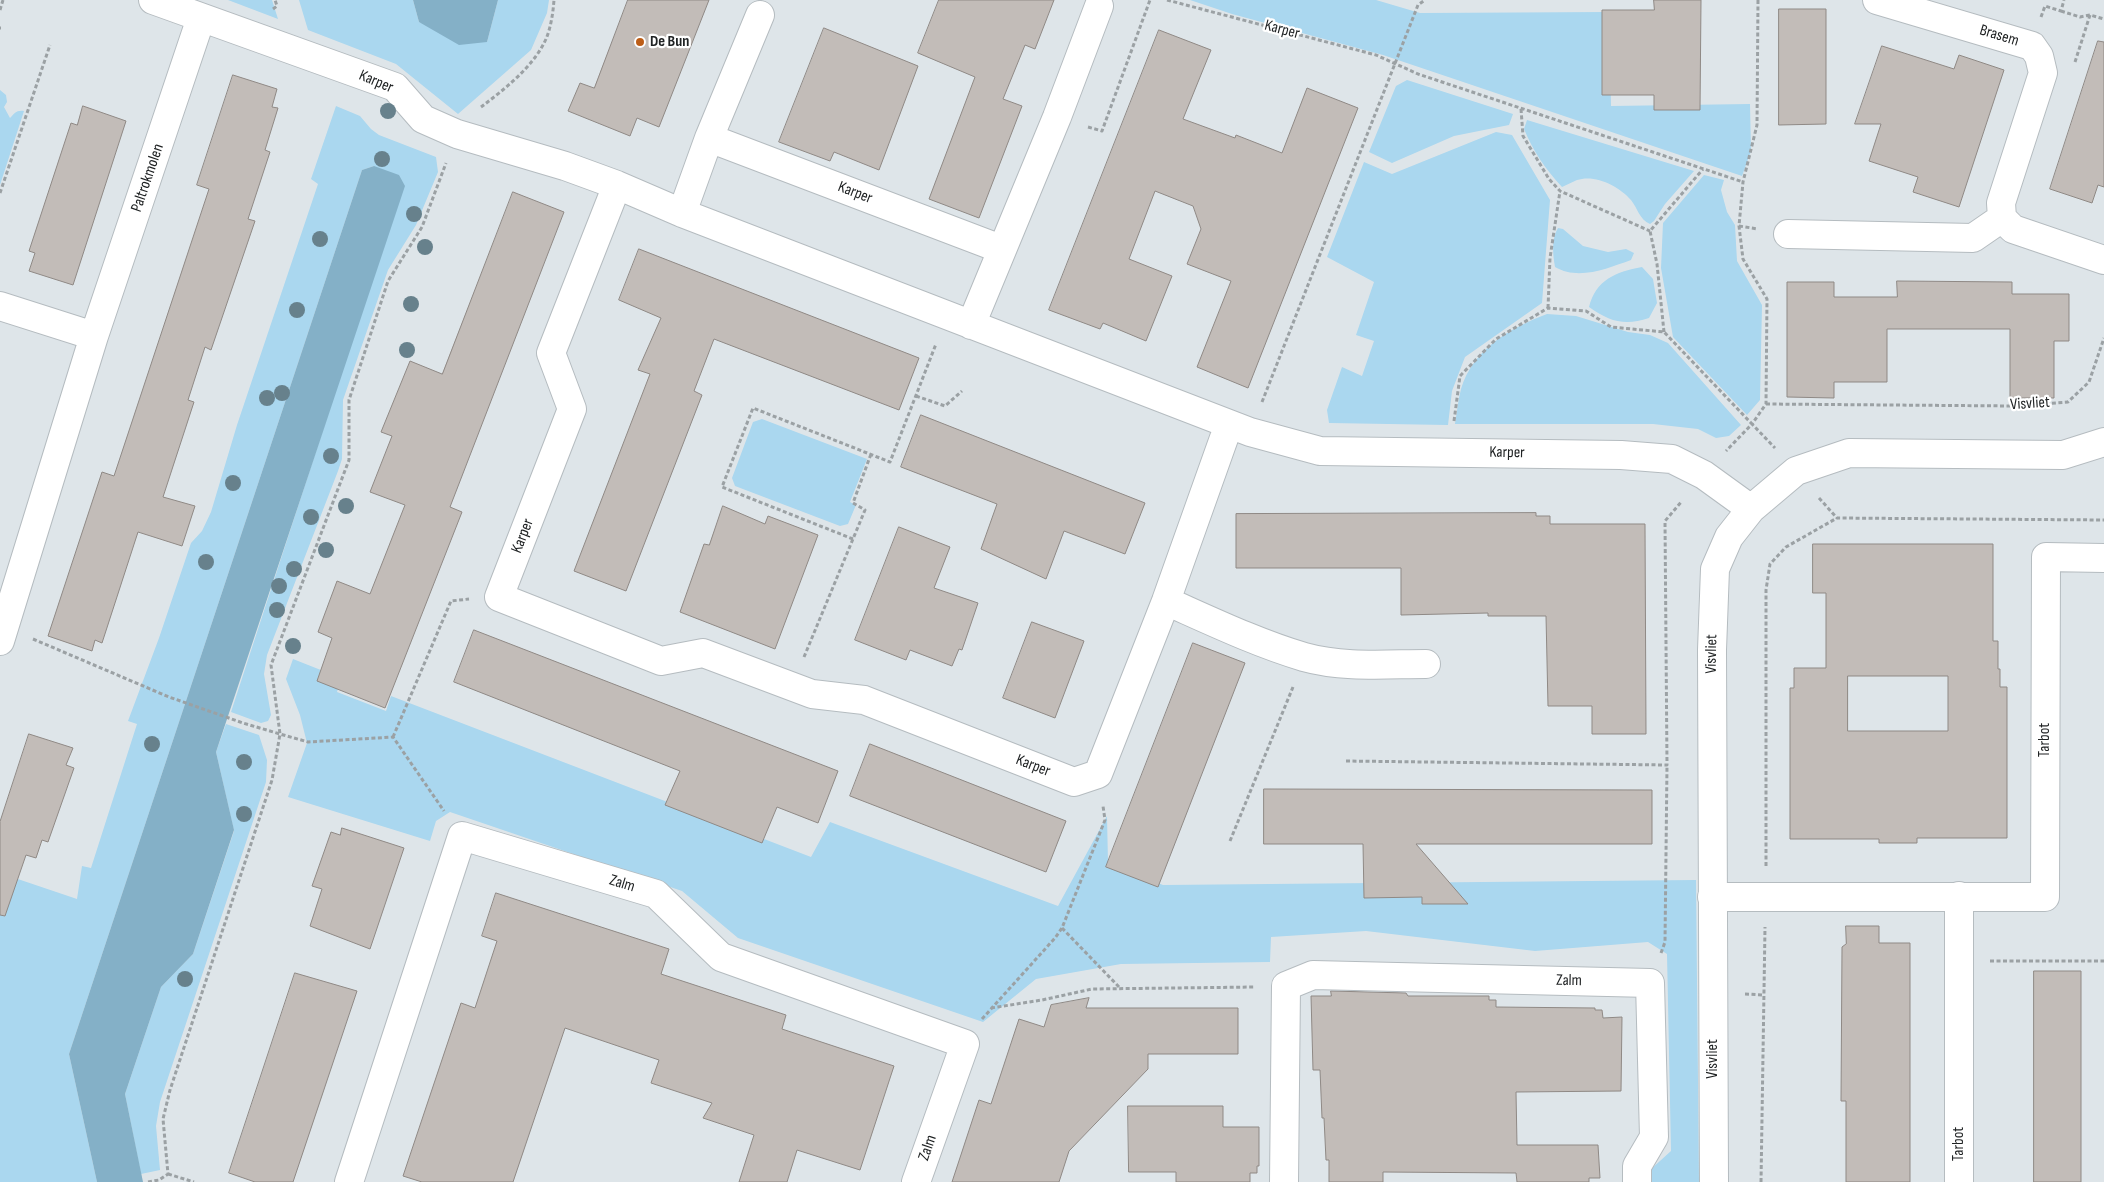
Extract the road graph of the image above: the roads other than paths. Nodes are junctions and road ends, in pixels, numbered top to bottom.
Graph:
1 (153, 0) edge
2 (1878, 0) edge
3 (1099, 6) dead end
4 (760, 15) dead end
5 (201, 18) junction
6 (709, 138) junction
7 (617, 185) junction
8 (682, 213) junction
9 (2002, 218) junction
10 (1788, 234) dead end
11 (1001, 249) junction
12 (2104, 260) edge
13 (0, 306) edge
14 (959, 321) junction
15 (94, 336) junction
16 (1240, 428) junction
17 (2104, 442) edge
18 (1751, 509) junction
19 (2104, 558) edge
20 (1166, 601) junction
21 (2, 634) edge
22 (1426, 664) dead end
23 (1959, 896) junction
24 (1712, 897) junction
25 (349, 1182) edge
26 (916, 1182) edge
27 (1284, 1182) edge
28 (1637, 1182) edge
29 (1714, 1182) edge
30 (1959, 1182) edge

1 - 5 street, Karper
2 - 9 street, Brasem
3 - 11 street
4 - 6 street
5 - 7 street, Karper
5 - 15 street, Paltrokmolen
6 - 8 street
6 - 11 street, Karper
7 - 8 street, Karper
7 - 20 street, Karper
8 - 14 street, Karper
9 - 10 street
9 - 12 street
11 - 14 street
13 - 15 street
14 - 16 street, Karper
15 - 21 street, Paltrokmolen
16 - 18 street, Karper
16 - 20 street
17 - 18 street, Visvliet
18 - 24 street, Visvliet
19 - 23 street, Tarbot
20 - 22 street
23 - 24 street, Tarbot
23 - 30 street, Tarbot
24 - 29 street, Visvliet
25 - 26 street, Zalm
27 - 28 street, Zalm

